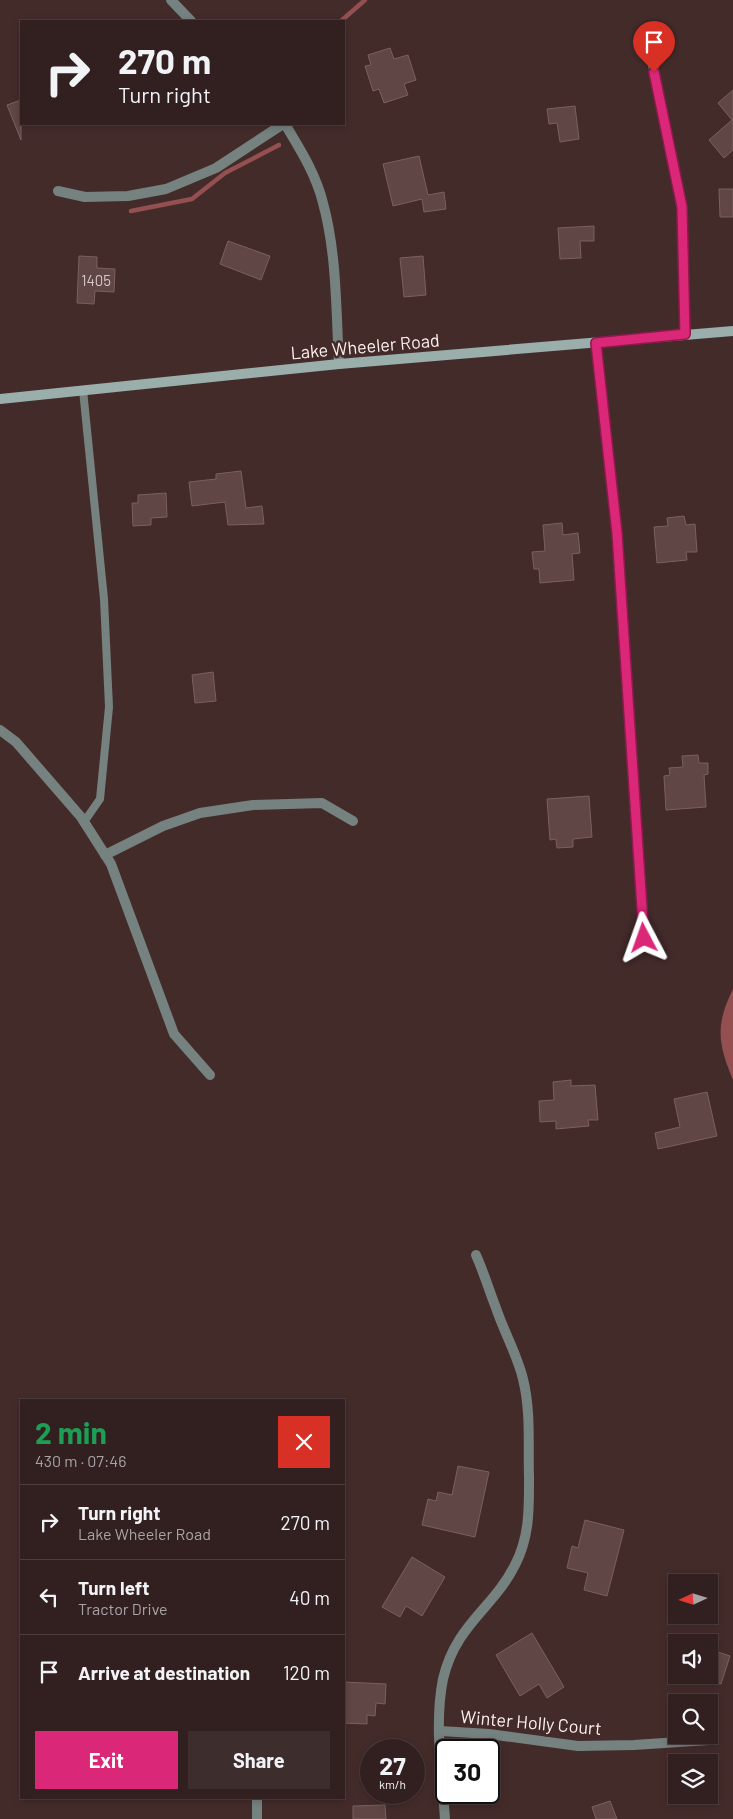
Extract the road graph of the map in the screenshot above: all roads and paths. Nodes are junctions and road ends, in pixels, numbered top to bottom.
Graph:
1 (171, 0) edge
2 (191, 20) edge
3 (646, 30) dead end
4 (282, 125) edge
5 (285, 125) edge
6 (58, 191) dead end
7 (733, 331) edge
8 (685, 334) junction
9 (596, 343) junction
10 (339, 364) junction
11 (83, 390) junction
12 (0, 399) edge
13 (0, 730) edge
14 (84, 822) junction
15 (353, 822) dead end
16 (105, 855) junction
17 (644, 938) dead end
18 (210, 1075) dead end
19 (476, 1255) dead end
20 (440, 1730) junction
21 (668, 1743) edge
22 (256, 1799) edge
23 (257, 1819) edge
24 (444, 1819) edge

1 - 2 street
3 - 8 street
4 - 6 street
5 - 10 street
7 - 8 street, Lake Wheeler Road
8 - 9 street, Lake Wheeler Road
9 - 10 street, Lake Wheeler Road
9 - 17 street
10 - 11 street, Lake Wheeler Road
11 - 12 street, Lake Wheeler Road
11 - 14 lane
13 - 14 street
14 - 16 street
15 - 16 street
16 - 18 street
19 - 20 street
20 - 21 street, Winter Holly Court
20 - 24 street
22 - 23 street

